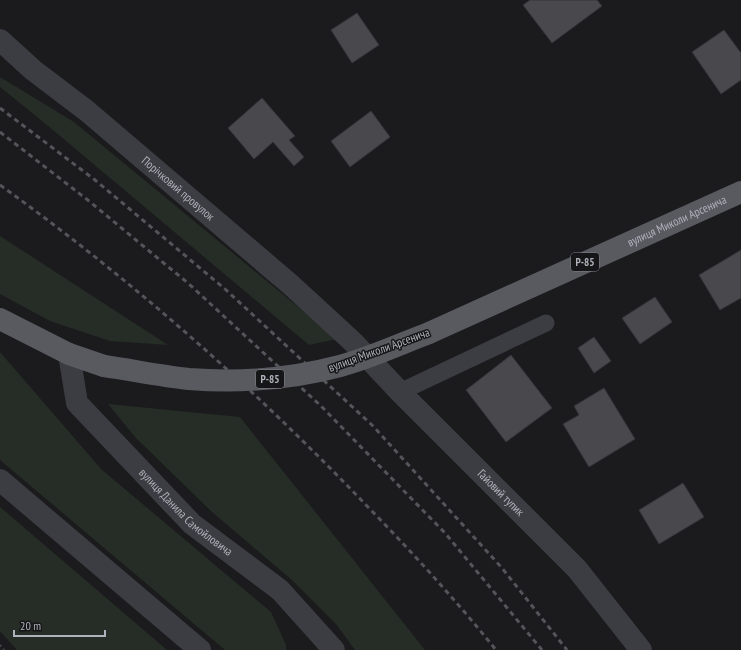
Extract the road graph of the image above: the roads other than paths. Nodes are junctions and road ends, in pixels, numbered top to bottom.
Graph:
1 (0, 40) edge
2 (741, 192) edge
3 (0, 319) edge
4 (546, 323) dead end
5 (353, 342) joint
6 (69, 354) junction
7 (400, 392) junction
8 (0, 480) edge
9 (200, 650) edge
10 (334, 650) edge
11 (641, 650) edge

1 - 5 street, Порічковий провулок
2 - 6 main road, вулиця Миколи Арсенича / Р-85, bridge
3 - 6 main road, вулиця Миколи Арсенича / Р-85
4 - 7 lane
5 - 7 street, Гайовий тупик
6 - 10 street, вулиця Данила Самойловича
7 - 11 street, Гайовий тупик
8 - 9 street

